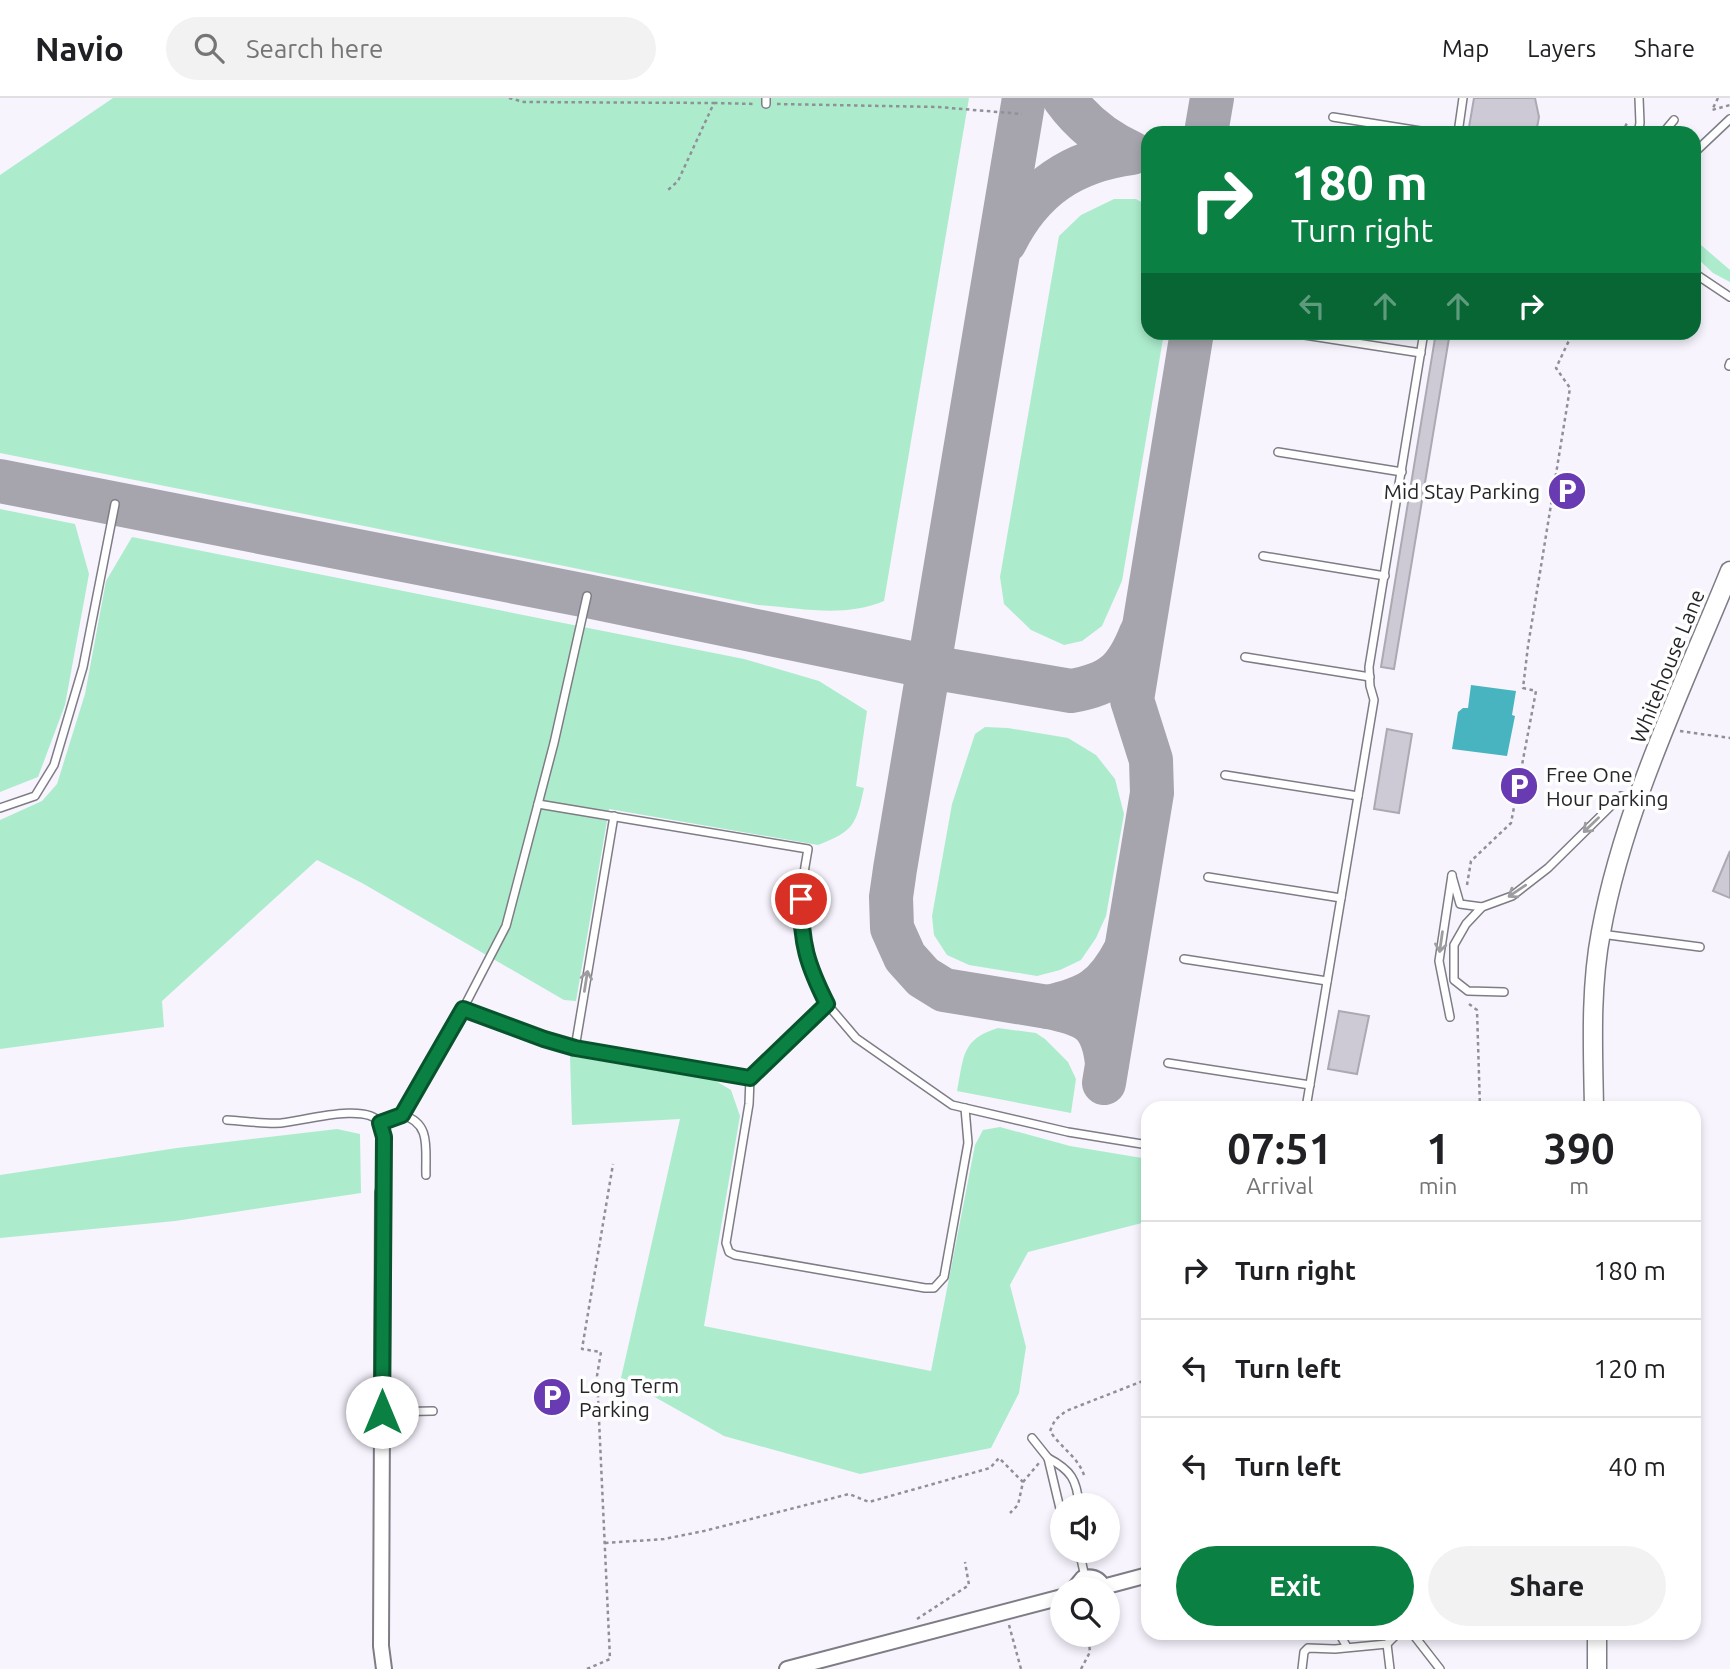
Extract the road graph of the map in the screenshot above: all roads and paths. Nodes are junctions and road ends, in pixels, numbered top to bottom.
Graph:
1 (509, 98) edge
2 (543, 98) edge
3 (1463, 98) edge
4 (1639, 98) edge
5 (1718, 98) edge
6 (766, 101) edge
7 (549, 102) junction
8 (714, 103) junction
9 (1730, 105) edge
10 (1022, 114) dead end
11 (1333, 117) dead end
12 (1730, 118) edge
13 (1674, 120) dead end
14 (1389, 126) edge
15 (1459, 126) edge
16 (1639, 126) edge
17 (1669, 126) edge
18 (1701, 146) edge
19 (668, 190) dead end
20 (1701, 278) edge
21 (1730, 297) edge
22 (1336, 340) edge
23 (1422, 340) edge
24 (1569, 340) edge
25 (1420, 353) junction
26 (1278, 452) dead end
27 (1402, 472) junction
28 (115, 504) dead end
29 (1263, 556) dead end
30 (1730, 571) edge
31 (1385, 576) junction
32 (587, 596) dead end
33 (1245, 657) dead end
34 (1370, 677) junction
35 (1666, 729) junction
36 (1730, 738) edge
37 (1225, 775) dead end
38 (1358, 796) junction
39 (1638, 800) junction
40 (538, 804) junction
41 (0, 808) edge
42 (614, 816) junction
43 (1208, 877) dead end
44 (1341, 898) junction
45 (1464, 905) junction
46 (1482, 907) junction
47 (1601, 933) junction
48 (1700, 947) dead end
49 (1184, 959) dead end
50 (1327, 981) junction
51 (1504, 992) dead end
52 (1468, 1003) dead end
53 (827, 1004) junction
54 (463, 1009) junction
55 (1450, 1017) dead end
56 (575, 1048) junction
57 (1168, 1063) dead end
58 (750, 1078) junction
59 (1310, 1085) junction
60 (1307, 1101) edge
61 (1480, 1101) edge
62 (1594, 1101) edge
63 (965, 1108) junction
64 (402, 1115) junction
65 (228, 1121) dead end
66 (380, 1123) junction
67 (1141, 1144) edge
68 (613, 1164) dead end
69 (426, 1174) dead end
70 (383, 1192) joint
71 (1141, 1382) edge
72 (433, 1411) dead end
73 (382, 1412) junction
74 (1032, 1438) dead end
75 (1048, 1458) junction
76 (1086, 1480) dead end
77 (1056, 1493) edge
78 (1078, 1493) edge
79 (1010, 1513) dead end
80 (605, 1543) junction
81 (965, 1562) dead end
82 (1082, 1563) edge
83 (1086, 1577) edge
84 (1141, 1577) edge
85 (1120, 1583) edge
86 (1050, 1600) edge
87 (1006, 1612) junction
88 (910, 1637) junction
89 (1343, 1640) edge
90 (1390, 1640) edge
91 (1417, 1640) edge
92 (1597, 1640) edge
93 (1387, 1643) junction
94 (1089, 1647) edge
95 (1347, 1647) junction
96 (384, 1669) edge
97 (587, 1669) edge
98 (787, 1669) edge
99 (1021, 1669) edge
100 (1081, 1669) edge
101 (1301, 1669) edge
102 (1390, 1669) edge
103 (1440, 1669) edge
104 (1597, 1669) edge

1 - 7 path
2 - 7 path
3 - 15 lane
4 - 16 lane
5 - 9 path
6 - 8 path
6 - 10 path
7 - 8 path
8 - 19 path
11 - 14 lane
12 - 18 lane
13 - 17 lane
20 - 21 lane
22 - 25 lane
23 - 25 lane
24 - 45 path
25 - 27 lane
26 - 27 lane
27 - 31 lane
28 - 41 lane
29 - 31 lane
30 - 35 street, Whitehouse Lane
31 - 34 lane
32 - 40 lane
33 - 34 lane
34 - 38 lane
35 - 36 path
35 - 39 street, Whitehouse Lane
37 - 38 lane
38 - 44 lane
39 -> 46 lane
39 - 47 street, Whitehouse Lane
40 - 42 lane
40 - 54 lane
42 - 53 lane
56 -> 42 lane
43 - 44 lane
44 - 50 lane
45 - 46 lane
45 -> 55 lane
46 - 51 lane
47 - 48 lane
47 - 62 street, Whitehouse Lane
49 - 50 lane
50 - 59 lane
52 - 61 path
53 - 58 lane
53 - 63 lane
54 - 56 lane
54 - 64 lane
56 - 58 lane
57 - 59 lane
58 - 63 lane
59 - 60 lane
63 - 67 lane
64 - 66 lane
64 - 69 lane
65 - 66 lane
66 - 70 lane
68 - 80 path
70 - 73 street
71 - 76 path
72 - 73 lane
73 - 96 street
74 - 75 lane
75 - 77 lane
75 - 78 lane
79 - 80 path
80 - 97 path
81 - 88 path
82 - 83 lane
84 - 85 street
86 - 87 street
87 - 88 street
87 - 99 path
88 - 98 street
89 - 95 lane
90 - 93 lane
91 - 103 lane
92 - 104 street
93 - 95 lane
93 - 102 lane
94 - 100 path
95 - 101 lane

